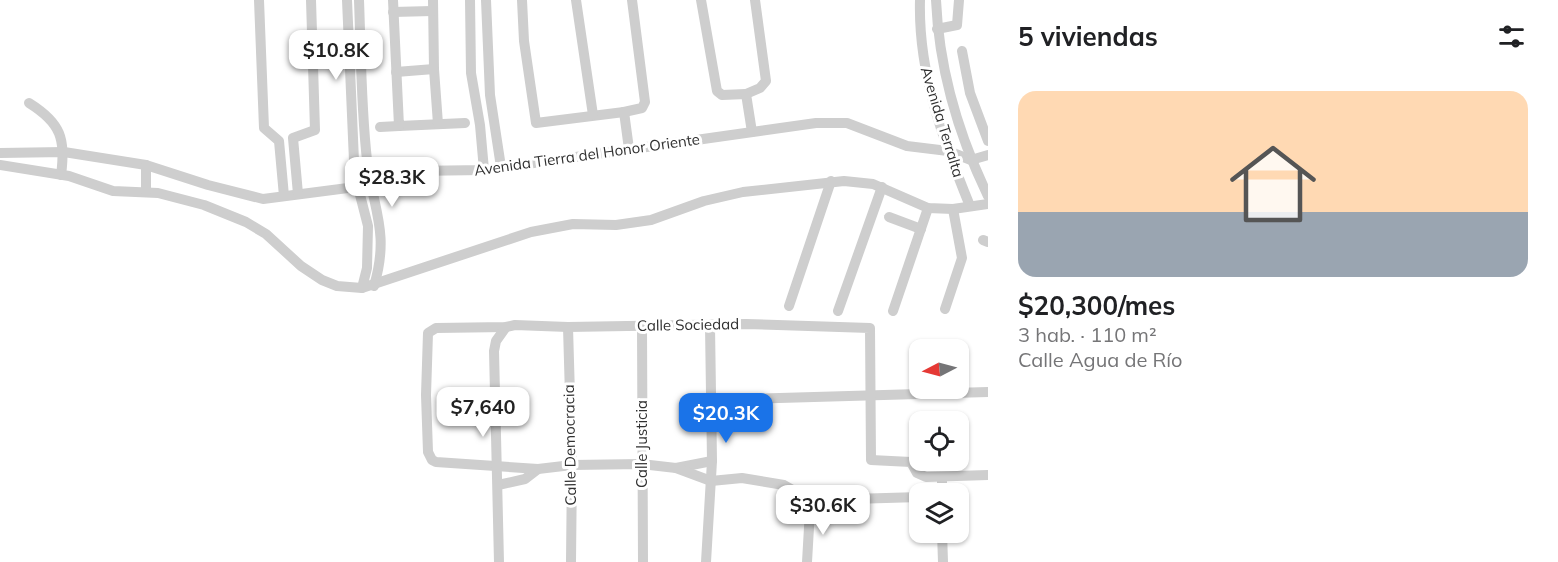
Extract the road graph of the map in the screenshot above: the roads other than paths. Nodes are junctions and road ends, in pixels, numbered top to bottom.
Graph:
1 (260, 0) edge
2 (311, 0) edge
3 (347, 0) edge
4 (359, 0) edge
5 (393, 0) edge
6 (470, 0) edge
7 (486, 0) edge
8 (522, 0) edge
9 (576, 0) edge
10 (632, 0) edge
11 (701, 0) edge
12 (755, 0) edge
13 (920, 0) edge
14 (936, 0) edge
15 (959, 0) edge
16 (433, 6) edge
17 (393, 12) junction
18 (937, 29) junction
19 (962, 51) dead end
20 (434, 69) junction
21 (396, 72) junction
22 (746, 94) junction
23 (29, 103) dead end
24 (624, 112) junction
25 (593, 115) junction
26 (465, 123) dead end
27 (438, 124) junction
28 (399, 126) junction
29 (380, 127) dead end
30 (752, 132) junction
31 (986, 138) edge
32 (628, 149) junction
33 (948, 151) junction
34 (64, 152) junction
35 (0, 153) edge
36 (986, 155) edge
37 (971, 160) junction
38 (0, 165) edge
39 (146, 165) junction
40 (501, 167) junction
41 (484, 170) junction
42 (61, 175) junction
43 (831, 181) junction
44 (371, 185) junction
45 (358, 187) junction
46 (882, 187) junction
47 (146, 192) junction
48 (297, 194) junction
49 (284, 196) junction
50 (988, 196) edge
51 (988, 204) edge
52 (970, 207) junction
53 (928, 208) junction
54 (953, 208) junction
55 (889, 216) dead end
56 (921, 229) junction
57 (374, 285) junction
58 (362, 288) junction
59 (789, 306) dead end
60 (945, 309) dead end
61 (838, 311) dead end
62 (893, 311) dead end
63 (710, 326) junction
64 (506, 327) junction
65 (568, 327) junction
66 (642, 327) junction
67 (988, 392) edge
68 (870, 395) junction
69 (711, 400) junction
70 (712, 462) junction
71 (641, 464) junction
72 (572, 465) junction
73 (498, 466) junction
74 (676, 468) junction
75 (538, 469) junction
76 (988, 475) edge
77 (942, 477) junction
78 (711, 481) junction
79 (942, 483) edge
80 (498, 485) junction
81 (909, 497) edge
82 (810, 510) junction
83 (942, 543) edge
84 (499, 562) edge
85 (571, 562) edge
86 (643, 562) edge
87 (706, 562) edge
88 (807, 562) edge
89 (943, 562) edge

1 - 49 street
2 - 48 street
3 - 45 street
4 - 44 street
5 - 17 street
6 - 41 street
7 - 40 street
8 - 25 street
9 - 25 street
10 - 24 street
11 - 22 street
12 - 22 street
13 - 33 street, Avenida Terralta
14 - 18 street, Avenida Terralta
15 - 18 street
16 - 17 street
16 - 20 street
17 - 21 street
18 - 37 street, Avenida Terralta
19 - 31 street
20 - 21 street
20 - 27 street
21 - 28 street
22 - 30 street
23 - 34 street
24 - 25 street
24 - 32 street
26 - 27 street
27 - 28 street
28 - 29 street
30 - 32 street, Avenida Tierra del Honor Oriente
30 - 33 street, Avenida Tierra del Honor Oriente
31 - 36 street
32 - 40 street, Avenida Tierra del Honor Oriente
33 - 37 street, Avenida Tierra del Honor Oriente
33 - 52 street, Avenida Terralta
34 - 35 street, Avenida Tierra del Honor Oriente
34 - 39 street, Avenida Tierra del Honor Oriente
34 - 42 street
36 - 37 street
37 - 50 street, Avenida Terralta
38 - 42 street
39 - 47 street
39 - 49 street, Avenida Tierra del Honor Oriente
40 - 41 street, Avenida Tierra del Honor Oriente
41 - 44 street, Avenida Tierra del Honor Oriente
42 - 47 street
43 - 46 street
43 - 57 street
43 - 59 street
44 - 45 street, Avenida Tierra del Honor Oriente
44 - 57 street
45 - 48 street, Avenida Tierra del Honor Oriente
45 - 58 street
46 - 53 street
46 - 61 street
47 - 58 street
48 - 49 street, Avenida Tierra del Honor Oriente
51 - 52 street
52 - 54 street
53 - 54 street
53 - 56 street
54 - 60 street
55 - 56 street
56 - 62 street
57 - 58 street
63 - 66 street, Calle Sociedad
63 - 68 street, Calle Sociedad
63 - 69 street
64 - 65 street, Calle Sociedad
64 - 73 street
64 - 73 street, Calle Sociedad
65 - 66 street, Calle Sociedad
65 - 72 street, Calle Democracia
66 - 71 street, Calle Justicia
67 - 68 street
68 - 69 street
68 - 77 street
69 - 70 street
70 - 74 street
70 - 78 street
71 - 72 street
71 - 74 street
71 - 86 street, Calle Justicia
72 - 75 street
72 - 85 street, Calle Democracia
73 - 75 street
73 - 80 street
74 - 78 street
75 - 80 street
76 - 77 street
77 - 79 street
78 - 82 street
78 - 87 street
80 - 84 street
81 - 82 street
82 - 88 street
83 - 89 street

